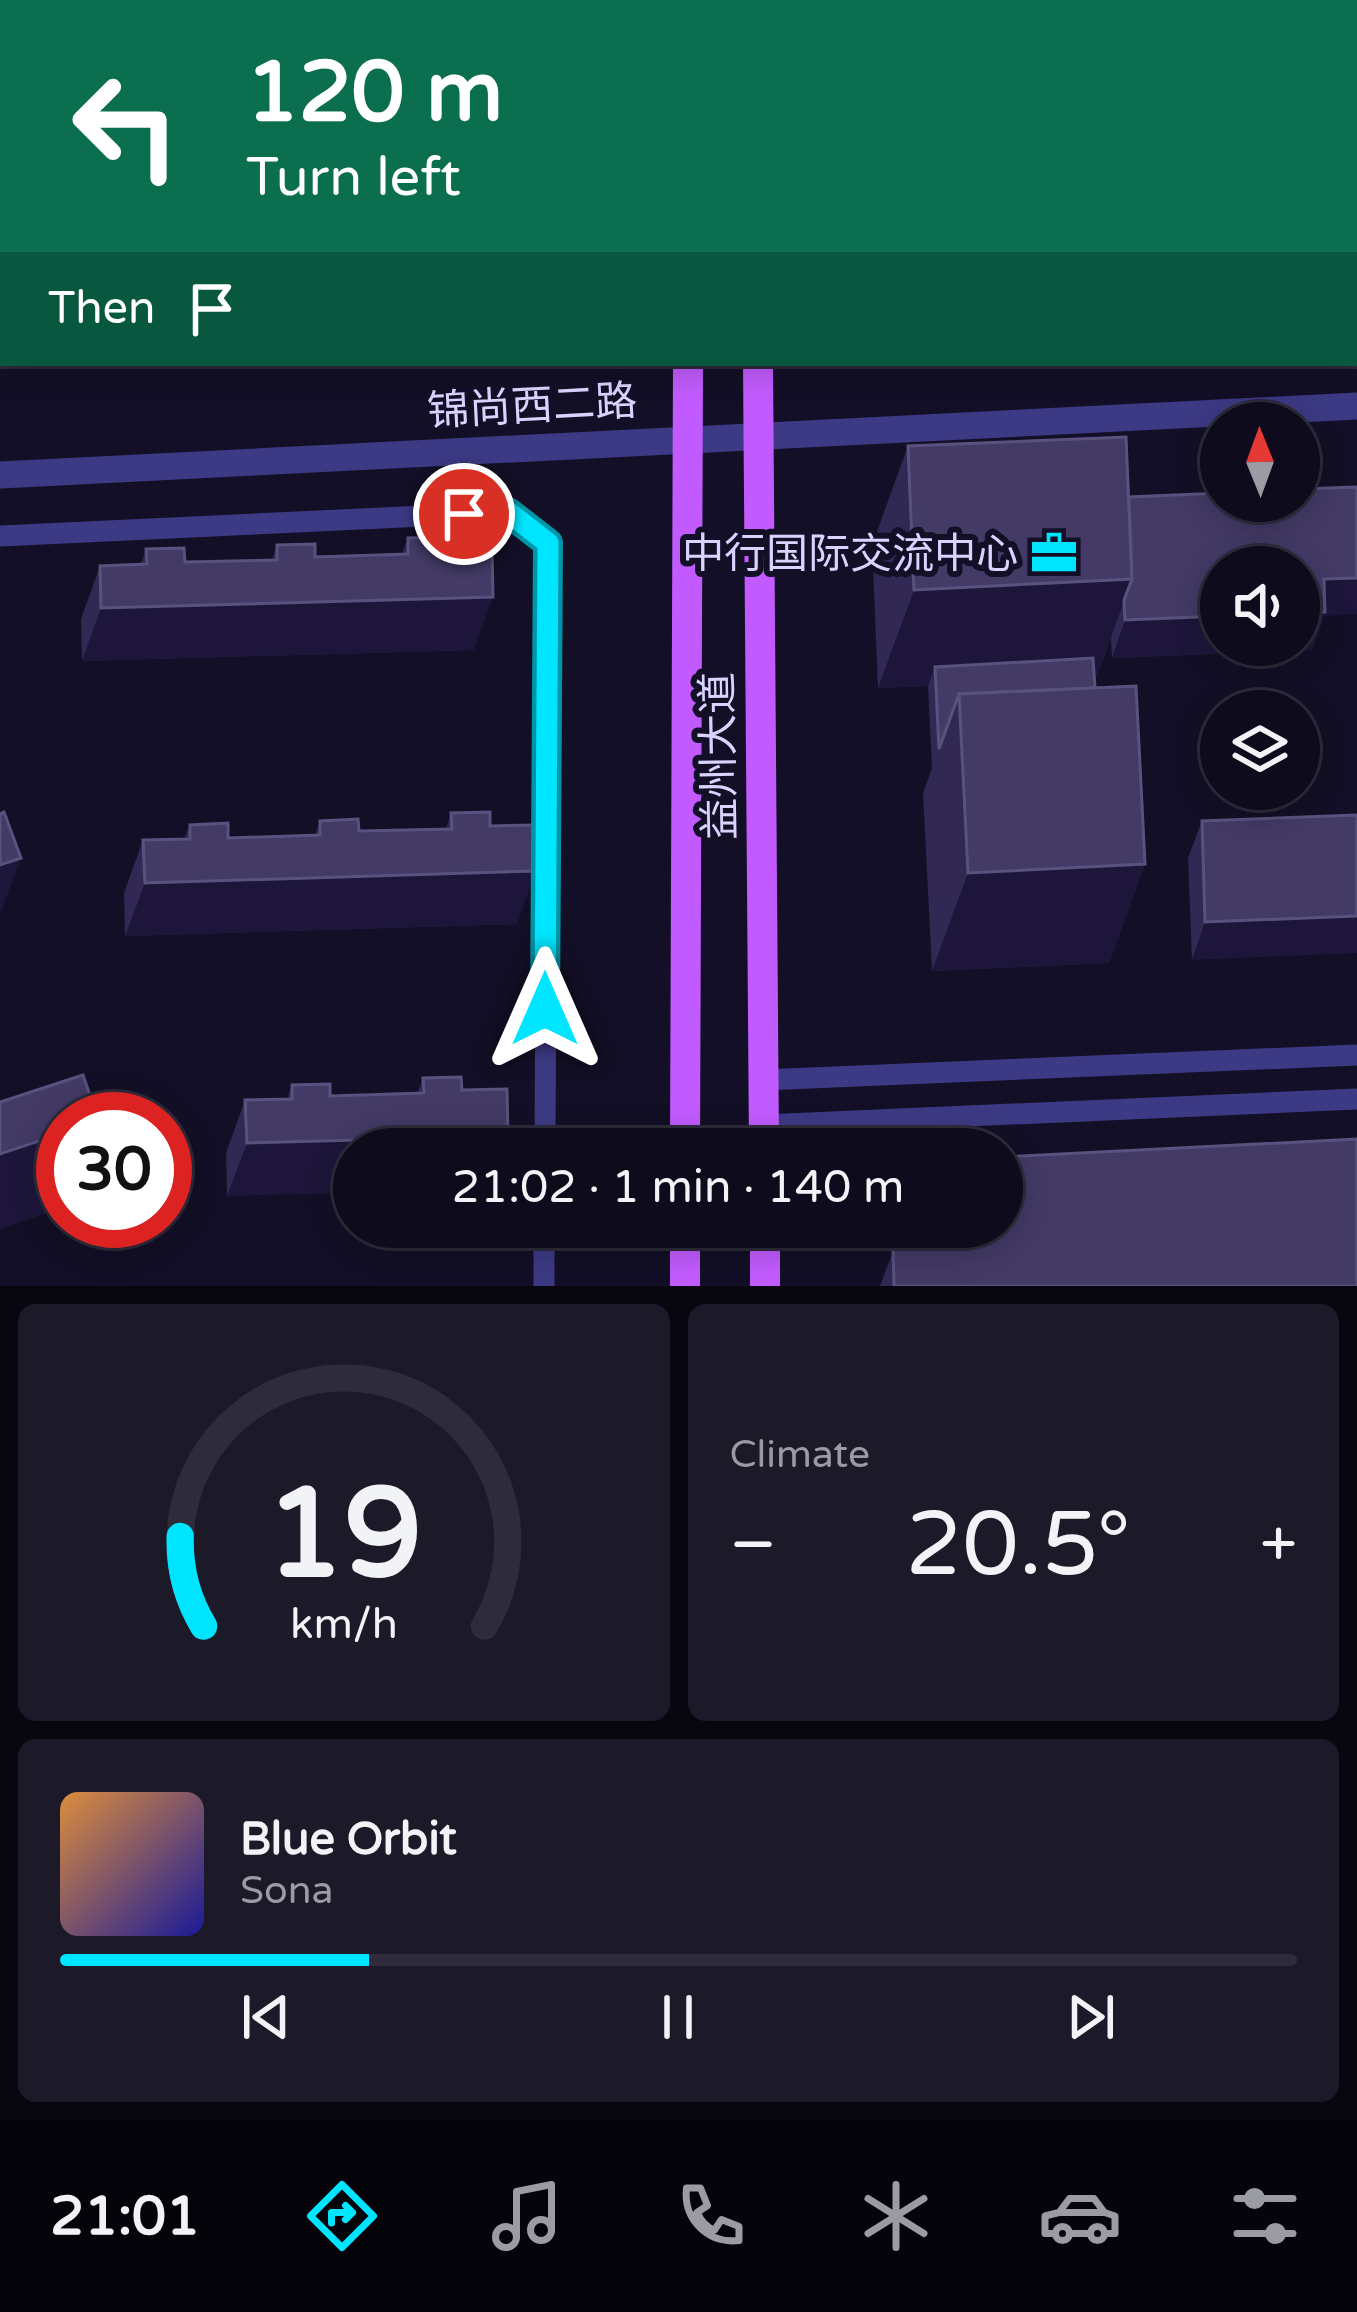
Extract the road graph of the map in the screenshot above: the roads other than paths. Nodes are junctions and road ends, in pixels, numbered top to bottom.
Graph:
1 (688, 366) edge
2 (758, 366) edge
3 (1357, 406) edge
4 (757, 437) junction
5 (688, 439) junction
6 (0, 475) edge
7 (0, 536) edge
8 (1357, 1055) edge
9 (764, 1080) junction
10 (1357, 1099) edge
11 (544, 1128) edge
12 (685, 1128) edge
13 (764, 1128) edge
14 (904, 1128) edge
15 (544, 1248) edge
16 (685, 1248) edge
17 (764, 1248) edge
18 (544, 1286) edge
19 (685, 1286) edge
20 (765, 1286) edge

1 - 5 main road, 益州大道
2 - 4 main road, 益州大道
3 - 4 street, 锦尚西二路
4 - 5 street, 锦尚西二路
4 - 9 main road, 益州大道
5 - 6 street, 锦尚西二路
5 - 12 main road, 益州大道
7 - 11 street
8 - 9 street
9 - 13 main road, 益州大道
10 - 14 street
15 - 18 street
16 - 19 main road
17 - 20 main road

